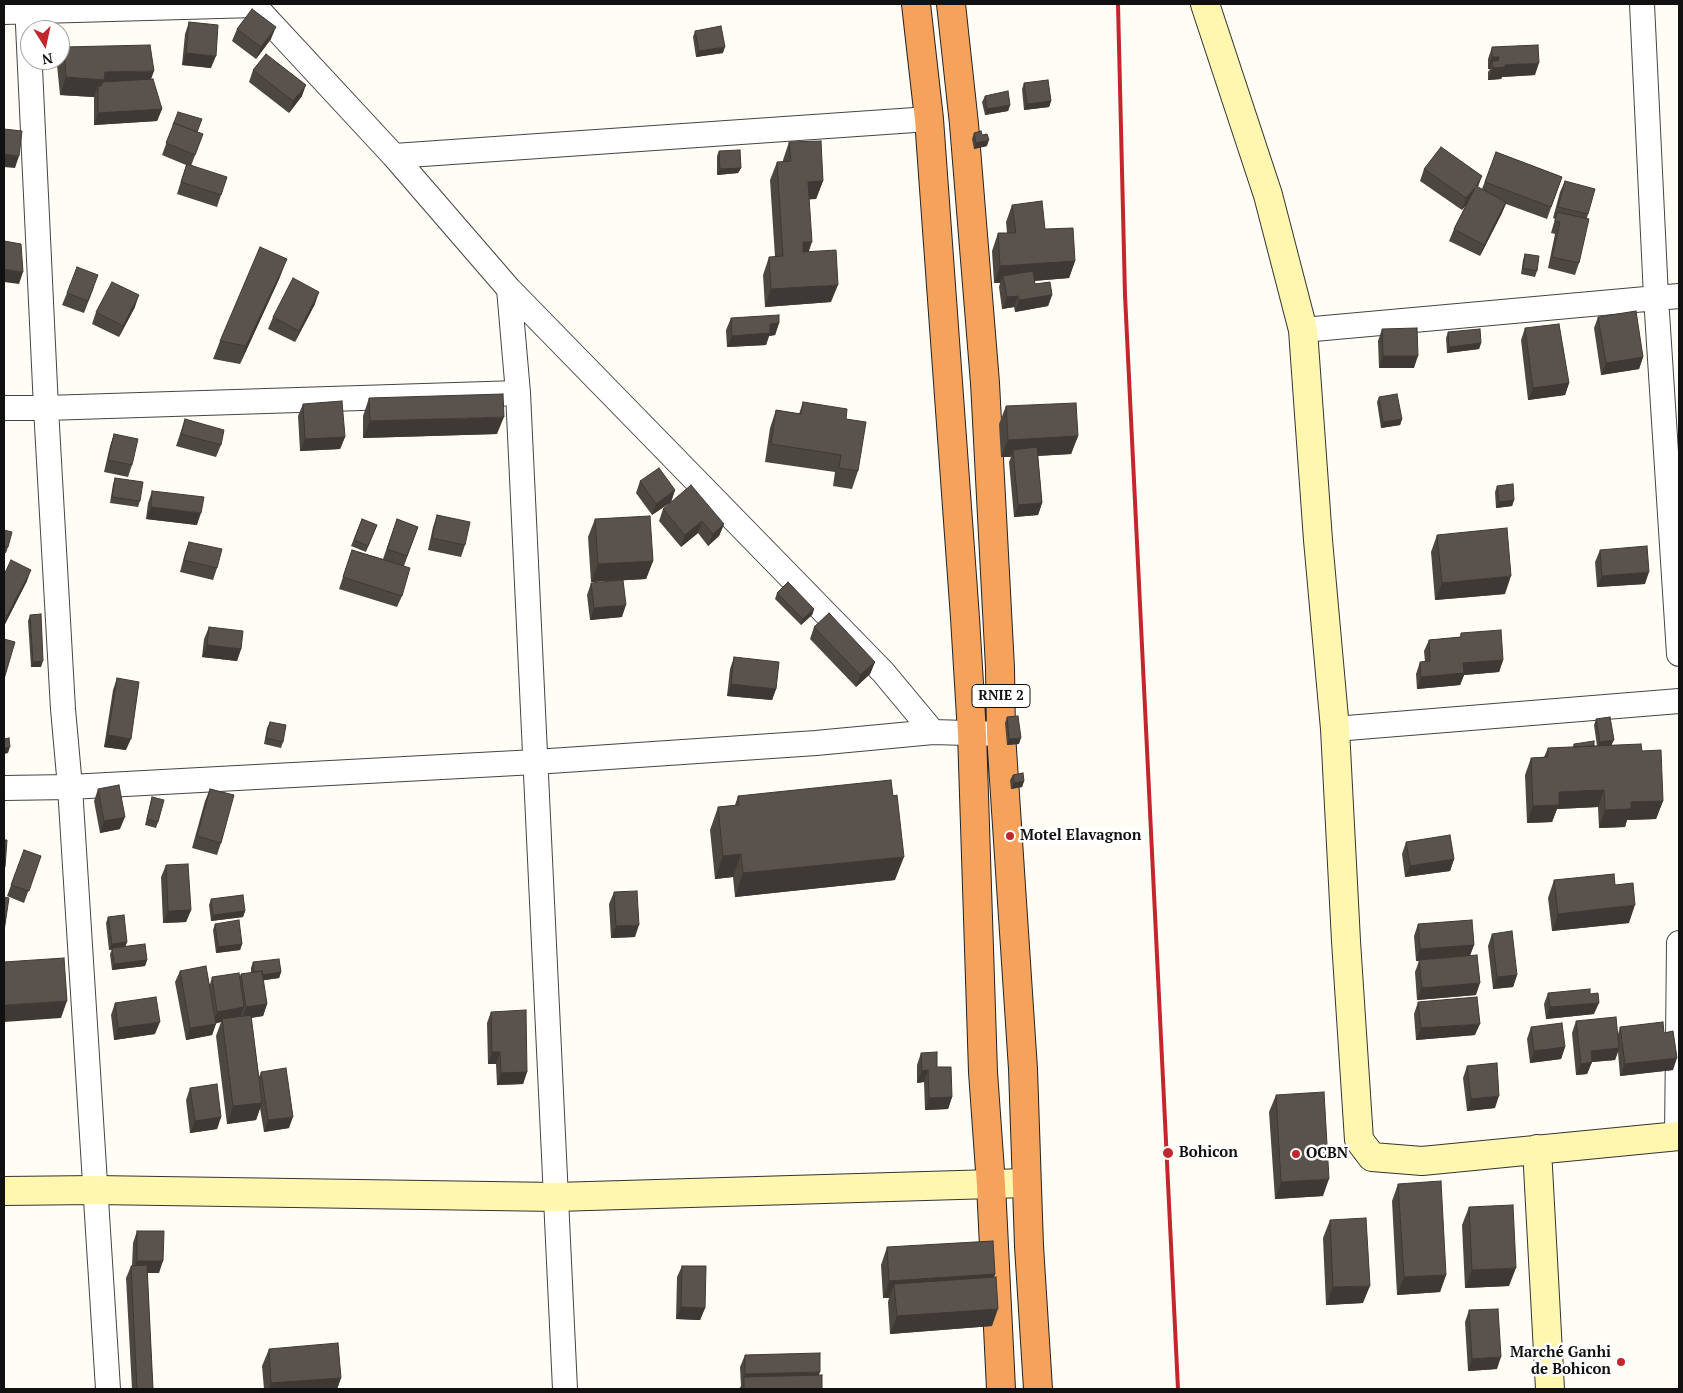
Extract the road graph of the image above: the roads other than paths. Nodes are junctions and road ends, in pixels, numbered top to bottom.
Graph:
1 (254, 4) edge
2 (916, 4) edge
3 (1205, 4) edge
4 (1642, 4) edge
5 (27, 7) edge
6 (4, 12) edge
7 (952, 16) edge
8 (918, 33) junction
9 (929, 119) junction
10 (394, 156) junction
11 (509, 289) junction
12 (1668, 296) edge
13 (1304, 330) junction
14 (985, 383) junction
15 (948, 387) junction
16 (518, 393) junction
17 (4, 408) edge
18 (46, 408) junction
19 (1679, 654) edge
20 (1679, 701) edge
21 (1335, 729) junction
22 (933, 732) junction
23 (972, 733) junction
24 (1002, 734) junction
25 (535, 762) junction
26 (70, 786) junction
27 (4, 788) edge
28 (1679, 943) edge
29 (1678, 1136) edge
30 (1537, 1149) junction
31 (1026, 1183) junction
32 (991, 1185) junction
33 (95, 1190) junction
34 (4, 1191) edge
35 (556, 1198) junction
36 (108, 1389) edge
37 (565, 1389) edge
38 (1001, 1389) edge
39 (1038, 1389) edge
40 (1550, 1389) edge

1 - 5 street
1 - 10 street
2 - 8 highway, RNIE 2
3 - 13 street
4 - 12 street
5 - 6 street
5 - 18 street
7 - 8 highway
7 - 14 highway, RNIE 2
8 - 9 highway, RNIE 2
9 - 10 street
9 - 15 highway, RNIE 2
10 - 11 street
11 - 16 street
11 - 22 street
12 - 13 street
12 - 19 street
13 - 21 street
14 - 15 highway
14 - 24 highway, RNIE 2
15 - 23 highway, RNIE 2
16 - 18 street
16 - 25 street
17 - 18 street
18 - 26 street
20 - 21 street
21 - 30 street
22 - 23 street
22 - 25 street
23 - 24 street
23 - 32 highway, RNIE 2
24 - 31 highway, RNIE 2
25 - 26 street
25 - 35 street
26 - 27 street
26 - 33 street
28 - 29 street
29 - 30 street
30 - 40 street
31 - 32 street
31 - 39 highway, RNIE 2
32 - 35 street
32 - 38 highway, RNIE 2
33 - 34 street
33 - 35 street
33 - 36 street
35 - 37 street

